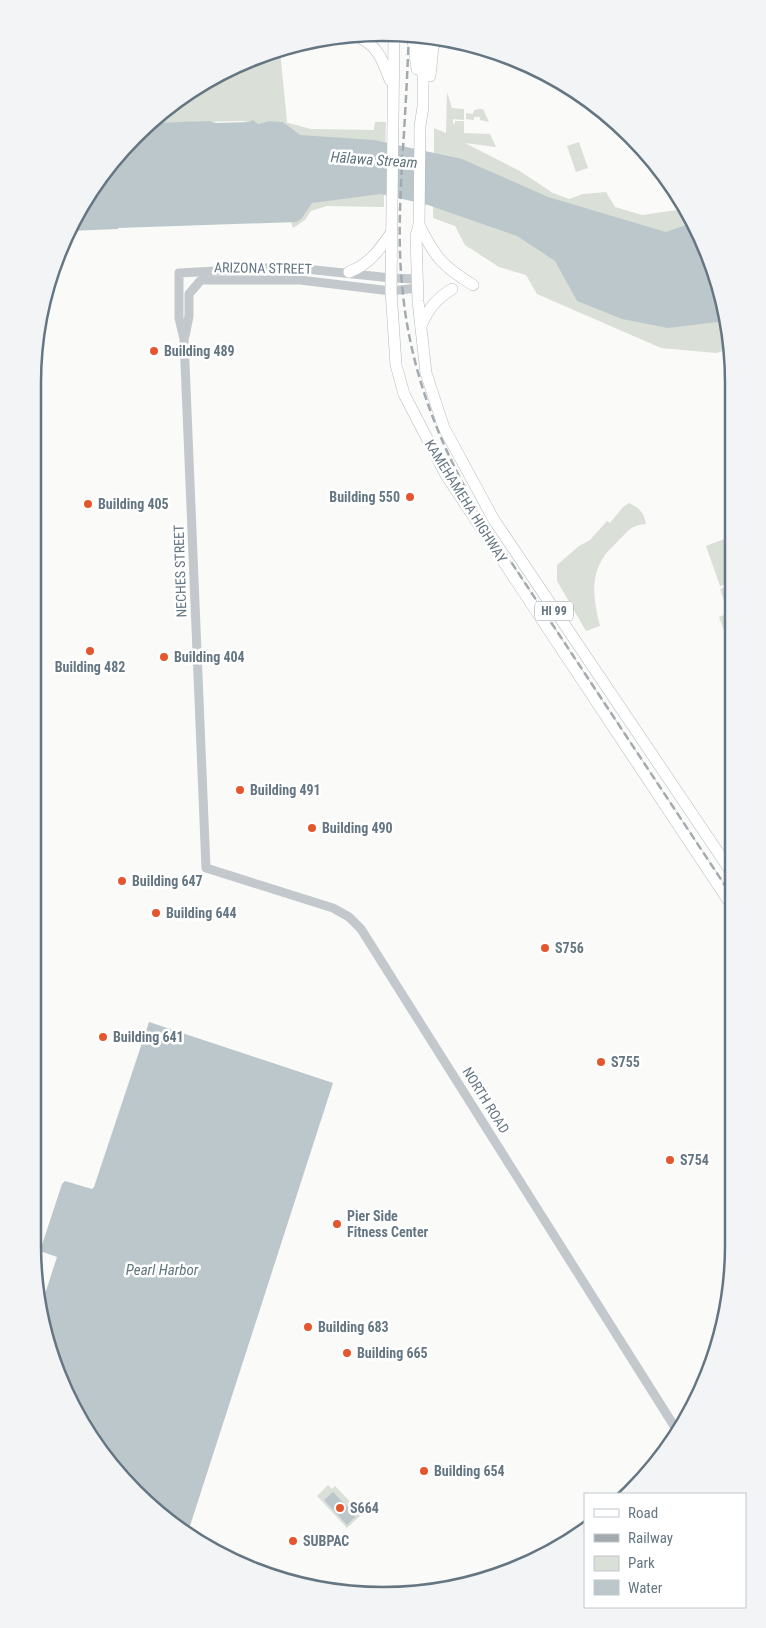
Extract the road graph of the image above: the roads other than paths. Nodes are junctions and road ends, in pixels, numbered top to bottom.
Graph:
1 (394, 41) edge
2 (367, 42) edge
3 (413, 43) edge
4 (423, 44) edge
5 (434, 45) edge
6 (392, 84) junction
7 (422, 88) junction
8 (423, 107) junction
9 (419, 224) junction
10 (392, 232) junction
11 (350, 272) junction
12 (179, 273) joint
13 (391, 278) junction
14 (417, 283) junction
15 (472, 285) dead end
16 (452, 289) dead end
17 (391, 291) junction
18 (420, 328) junction
19 (184, 339) junction
20 (725, 863) edge
21 (206, 868) joint
22 (725, 895) edge
23 (673, 1425) edge

1 - 6 main road, KAMEHAMEHA HIGHWAY / HI 99
2 - 6 main road
3 - 7 main road
4 - 7 main road, KAMEHAMEHA HIGHWAY / HI 99
5 - 8 main road
6 - 10 main road, KAMEHAMEHA HIGHWAY / HI 99
7 - 8 main road, KAMEHAMEHA HIGHWAY / HI 99
8 - 9 main road, KAMEHAMEHA HIGHWAY / HI 99
9 - 14 main road, KAMEHAMEHA HIGHWAY / HI 99
9 - 15 main road
10 - 11 main road
10 - 13 main road, KAMEHAMEHA HIGHWAY / HI 99
11 - 12 street, ARIZONA STREET
11 - 13 street, ARIZONA STREET
12 - 19 street, NECHES STREET
13 - 14 street, ARIZONA STREET
13 - 17 main road, KAMEHAMEHA HIGHWAY / HI 99
14 - 17 street, ARIZONA STREET
14 - 18 main road, KAMEHAMEHA HIGHWAY / HI 99
16 - 18 main road
17 - 19 street, ARIZONA STREET
17 - 22 main road, KAMEHAMEHA HIGHWAY / HI 99
18 - 20 main road, KAMEHAMEHA HIGHWAY / HI 99
19 - 21 street, NECHES STREET
21 - 23 street, NORTH ROAD

